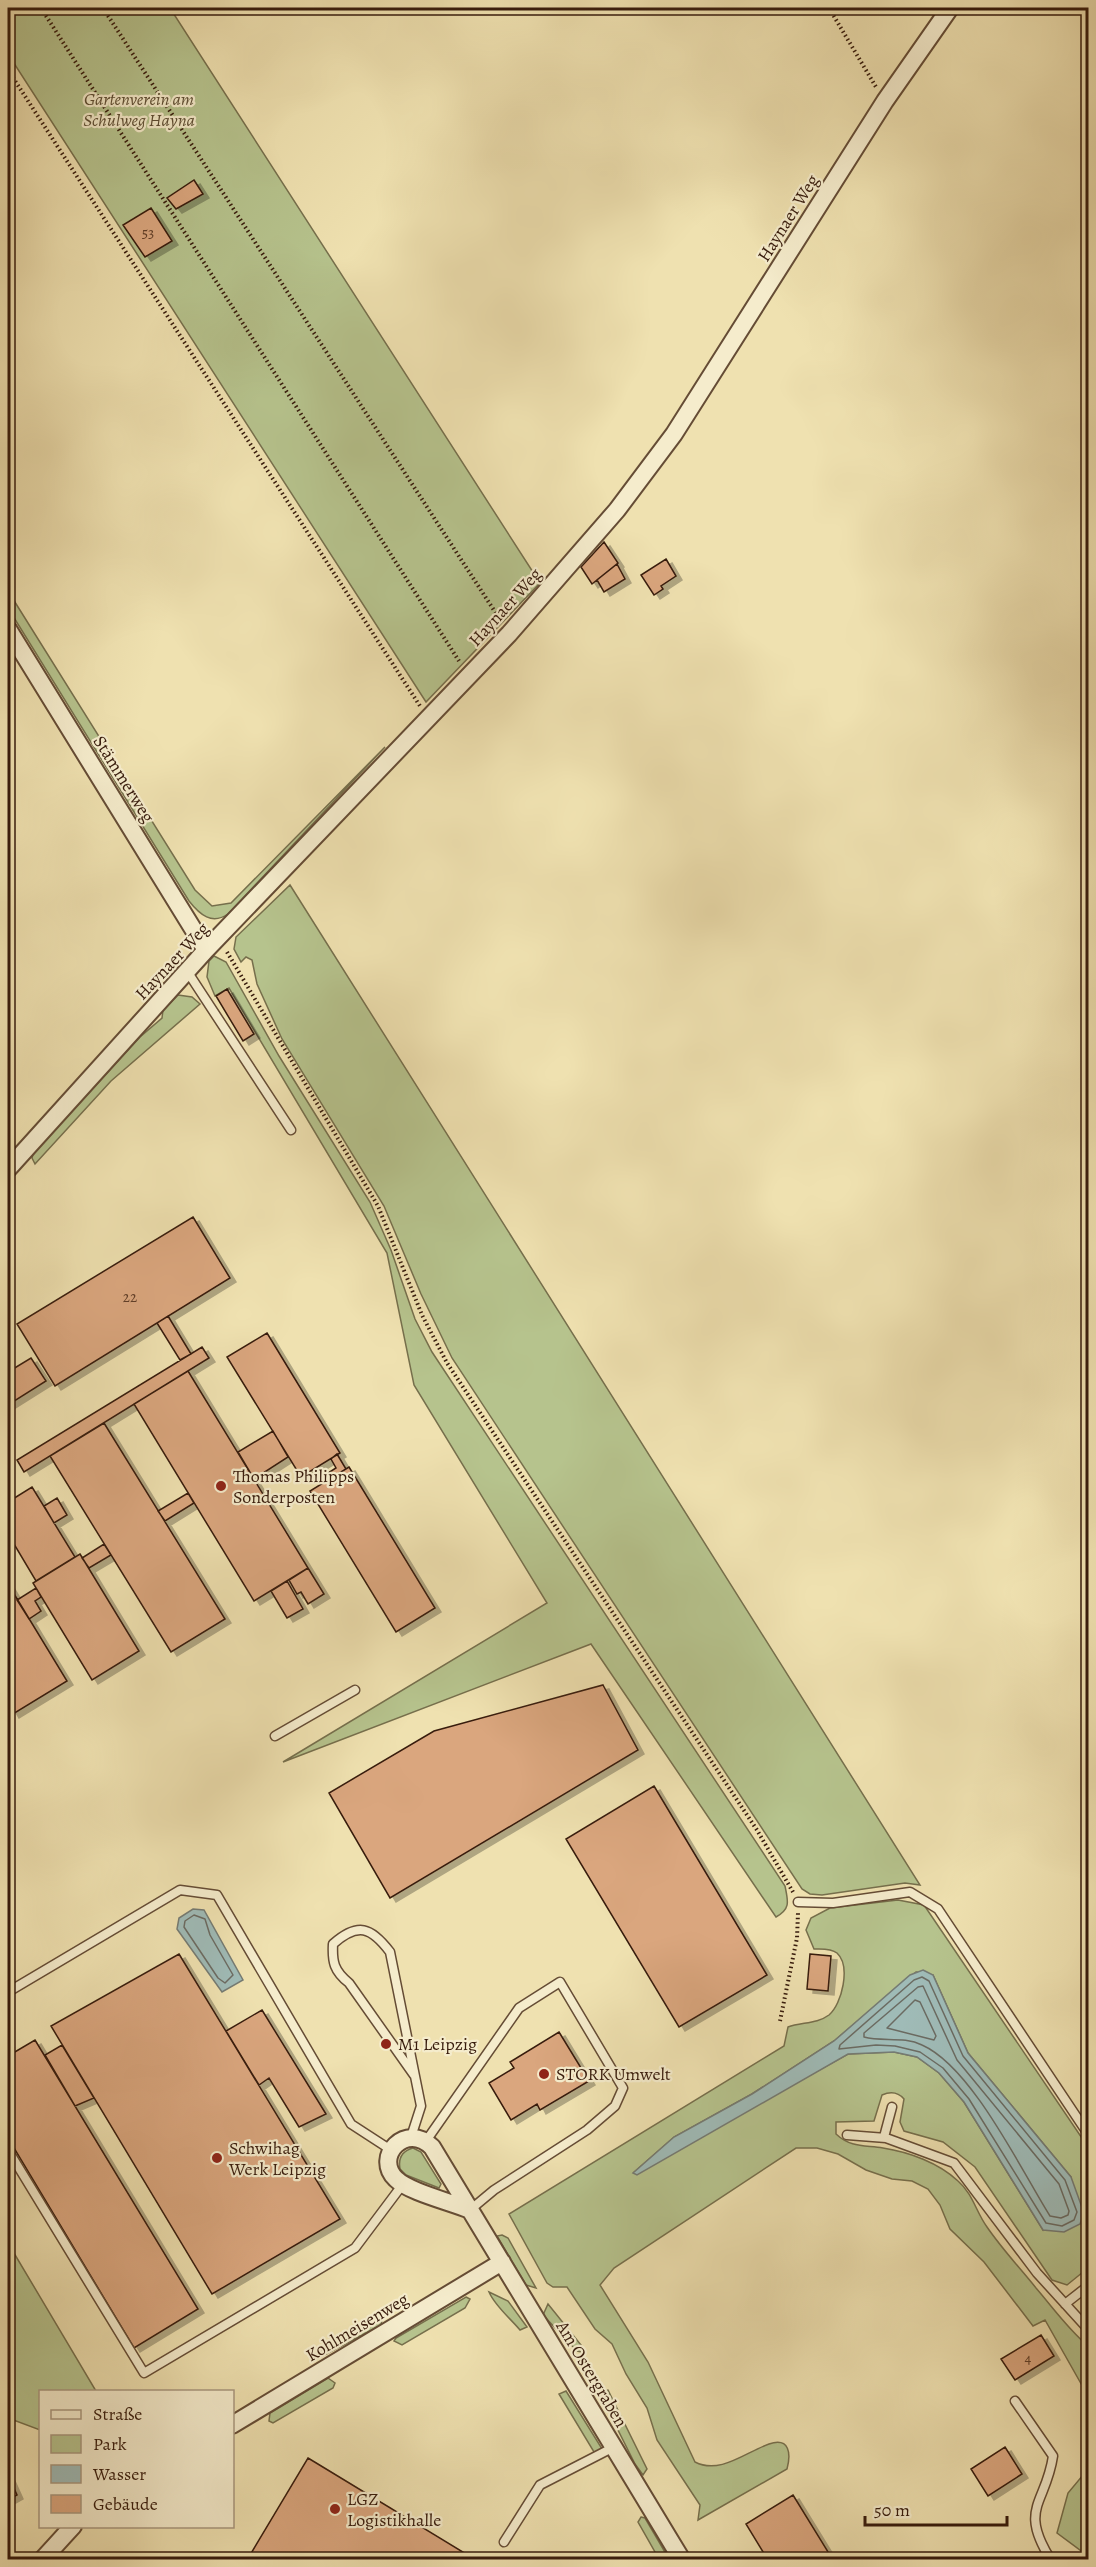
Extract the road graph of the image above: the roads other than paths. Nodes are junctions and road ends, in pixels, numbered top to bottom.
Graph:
1 (950, 8) edge
2 (8, 629) edge
3 (213, 944) junction
4 (187, 971) junction
5 (291, 1131) dead end
6 (8, 1169) edge
7 (355, 1690) dead end
8 (275, 1736) dead end
9 (798, 1902) road end
10 (8, 1992) edge
11 (414, 2075) junction
12 (892, 2107) dead end
13 (1089, 2134) edge
14 (847, 2135) dead end
15 (884, 2138) junction
16 (418, 2139) junction
17 (8, 2150) edge
18 (391, 2150) junction
19 (403, 2184) junction
20 (470, 2210) junction
21 (502, 2262) junction
22 (1089, 2286) edge
23 (1065, 2304) junction
24 (1089, 2329) edge
25 (1015, 2402) dead end
26 (234, 2424) edge
27 (614, 2447) junction
28 (71, 2528) edge
29 (504, 2542) dead end
30 (42, 2559) edge
31 (682, 2559) edge
32 (1051, 2559) edge

1 - 3 street, Haynaer Weg
2 - 3 street, Stämmerweg
3 - 4 street, Haynaer Weg
4 - 5 lane
4 - 6 street, Haynaer Weg
7 - 8 lane
9 - 13 lane
10 - 18 lane
11 - 11 lane
11 - 16 lane
12 - 15 lane
14 - 15 lane
15 - 23 lane
16 - 18 street
16 - 20 street, Am Ostergraben
16 - 20 lane
17 - 19 lane
18 - 19 street
19 - 20 street
20 - 21 street, Am Ostergraben
21 - 26 street, Kohlmeisenweg
21 - 27 street, Am Ostergraben
22 - 23 lane
23 - 24 lane
25 - 32 lane
27 - 29 lane
27 - 31 street, Am Ostergraben
28 - 30 street

